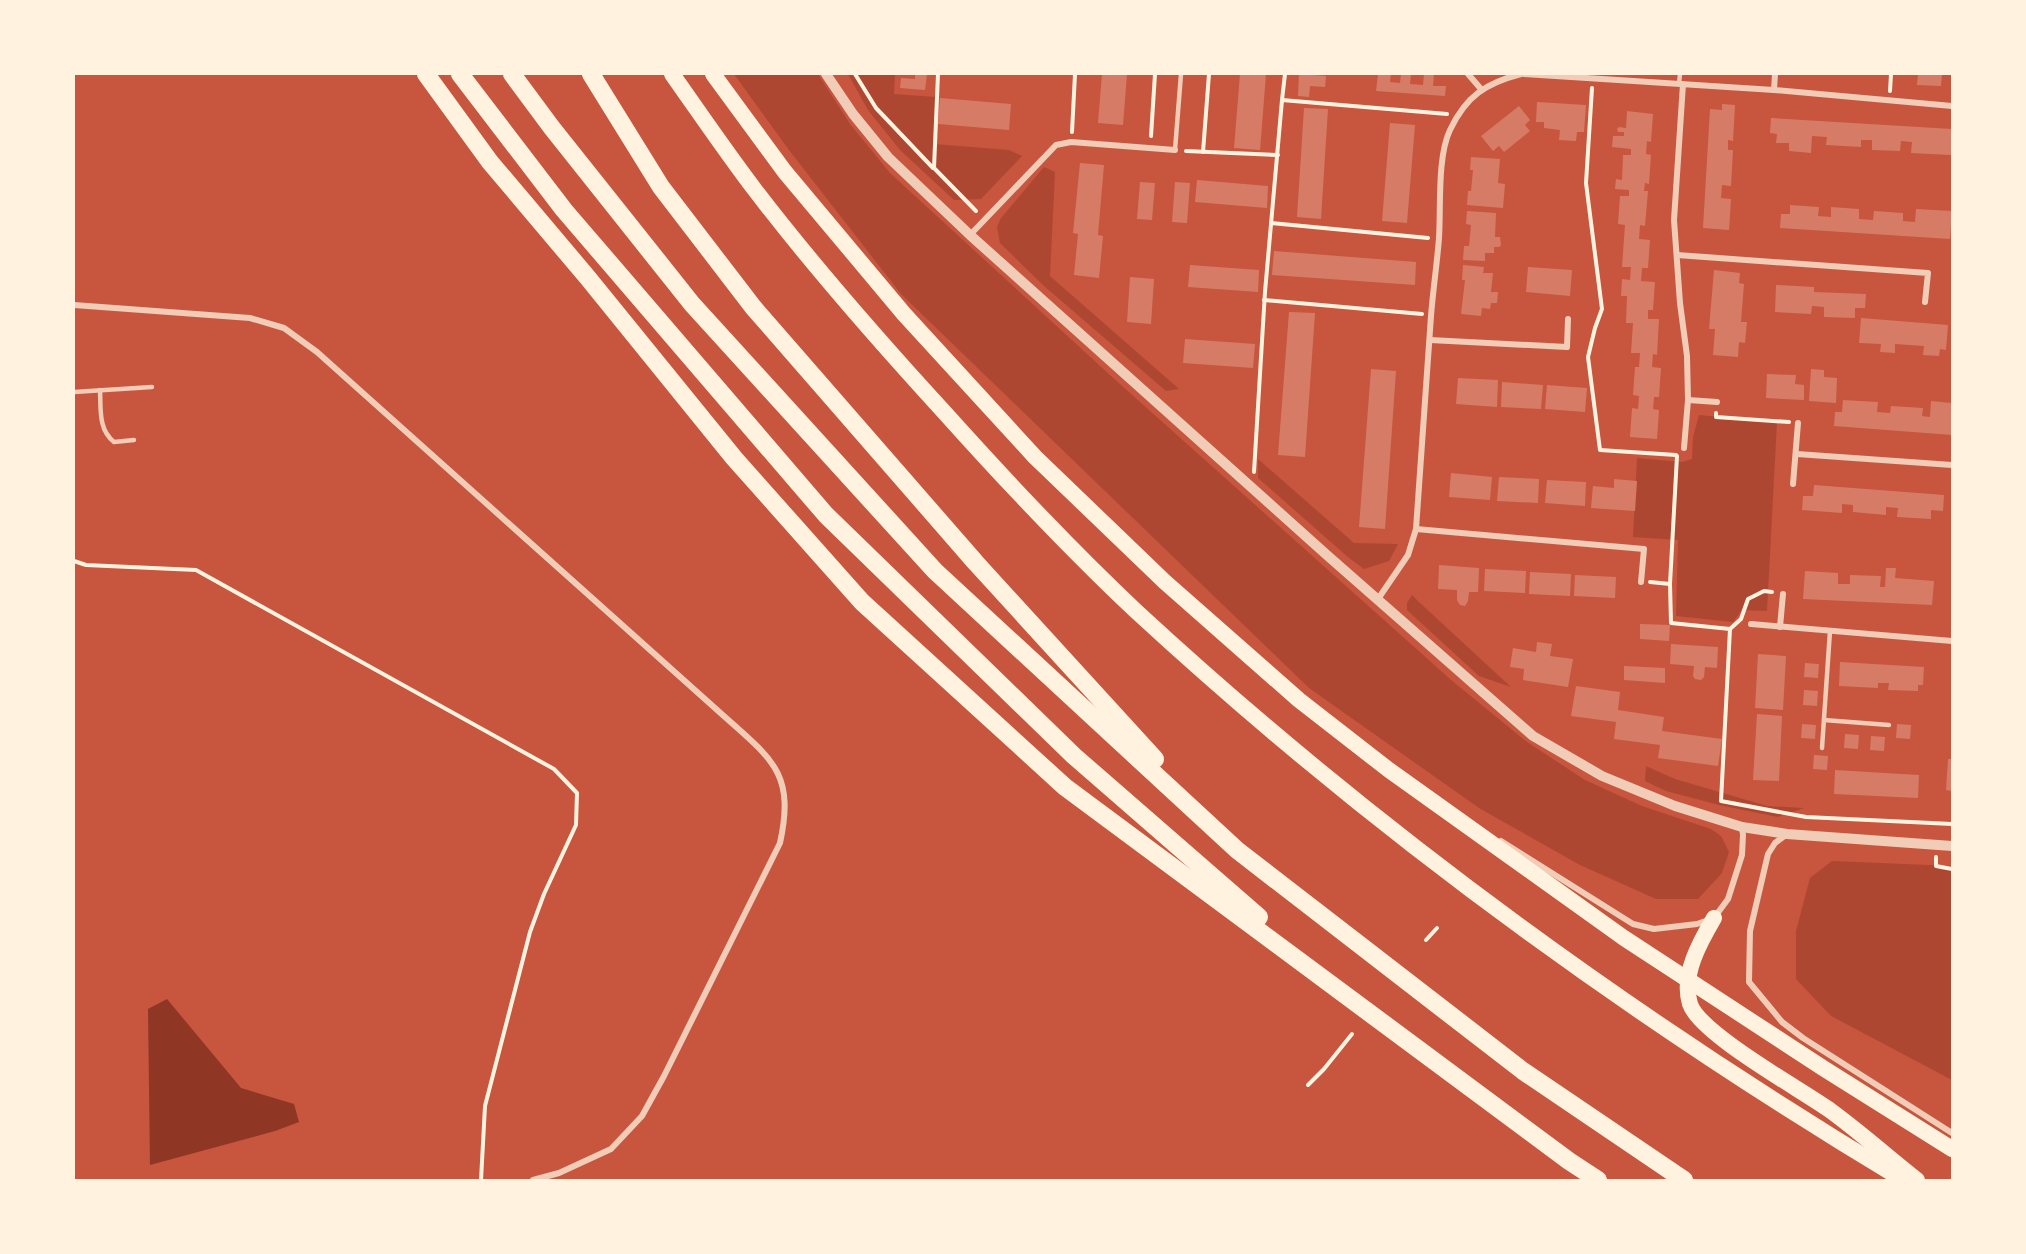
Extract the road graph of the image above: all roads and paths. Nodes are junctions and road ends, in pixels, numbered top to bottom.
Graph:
1 (426, 74) edge
2 (460, 74) edge
3 (513, 74) edge
4 (591, 74) edge
5 (672, 74) edge
6 (713, 74) edge
7 (826, 74) edge
8 (855, 74) edge
9 (938, 74) edge
10 (1076, 74) edge
11 (1155, 74) edge
12 (1181, 74) edge
13 (1209, 74) edge
14 (1285, 74) edge
15 (1468, 74) edge
16 (1523, 74) edge
17 (1680, 74) edge
18 (1775, 74) edge
19 (1593, 77) junction
20 (1681, 84) junction
21 (1481, 89) junction
22 (1774, 90) junction
23 (1282, 100) junction
24 (1953, 106) edge
25 (1459, 115) junction
26 (1071, 142) junction
27 (1150, 149) junction
28 (1175, 150) junction
29 (1203, 152) junction
30 (1278, 155) junction
31 (934, 168) junction
32 (984, 219) junction
33 (1271, 223) junction
34 (970, 235) junction
35 (1439, 240) junction
36 (1677, 255) junction
37 (1264, 300) junction
38 (1925, 302) dead end
39 (74, 305) edge
40 (1431, 315) junction
41 (1568, 319) dead end
42 (1430, 340) junction
43 (152, 387) dead end
44 (100, 390) junction
45 (74, 392) edge
46 (1688, 400) junction
47 (1717, 402) joint
48 (1798, 423) joint
49 (134, 440) dead end
50 (1684, 448) joint
51 (1797, 454) junction
52 (1677, 455) junction
53 (1953, 465) edge
54 (1793, 484) dead end
55 (1253, 489) junction
56 (1416, 530) junction
57 (74, 561) edge
58 (1641, 582) joint
59 (1671, 584) junction
60 (1783, 594) joint
61 (1378, 599) junction
62 (1751, 624) dead end
63 (1780, 627) junction
64 (1730, 629) junction
65 (1830, 631) junction
66 (1953, 641) edge
67 (1824, 720) junction
68 (1889, 725) dead end
69 (1822, 748) dead end
70 (1389, 770) junction
71 (1953, 824) edge
72 (1742, 827) junction
73 (1787, 834) junction
74 (1953, 846) edge
75 (1237, 850) junction
76 (1714, 918) junction
77 (1437, 928) dead end
78 (1426, 940) dead end
79 (1688, 981) junction
80 (1362, 1007) junction
81 (1352, 1034) dead end
82 (1308, 1085) dead end
83 (1953, 1133) edge
84 (1953, 1149) edge
85 (481, 1180) edge
86 (533, 1180) edge
87 (1598, 1180) edge
88 (1684, 1180) edge
89 (1903, 1180) edge
90 (1917, 1180) edge

1 - 80 highway
2 - 80 highway
3 - 75 highway
4 - 75 highway
5 - 89 highway
6 - 70 highway
7 - 34 street
8 - 31 path
9 - 31 path
10 - 26 path
11 - 27 path
12 - 28 lane
13 - 29 path
14 - 23 path
15 - 21 street
16 - 19 street
16 - 21 street
17 - 20 lane
18 - 22 street
19 - 20 street
19 - 52 path
20 - 22 street
20 - 36 street
21 - 25 street
22 - 24 street
23 - 25 path
23 - 30 path
25 - 35 street
26 - 27 street
26 - 32 street
27 - 28 street
28 - 29 path
29 - 30 path
30 - 33 path
31 - 32 path
32 - 34 street
33 - 35 path
33 - 37 path
34 - 55 street
35 - 40 street
36 - 38 street
36 - 46 street
37 - 40 path
37 - 55 path
39 - 86 street
40 - 42 street
41 - 42 street
42 - 56 street
43 - 44 lane
44 - 45 lane
44 - 49 lane
46 - 47 street
46 - 50 street
47 - 48 path
48 - 51 street
50 - 52 path
51 - 53 street
51 - 54 street
52 - 59 path
55 - 61 street
56 - 58 street
56 - 61 street
57 - 85 path
58 - 59 path
59 - 64 path
60 - 63 street
60 - 64 path
61 - 72 street
62 - 63 street
63 - 65 street
64 - 71 path
65 - 66 street
65 - 67 lane
67 - 68 lane
67 - 69 lane
70 - 76 street
70 - 79 highway
72 - 73 street
72 - 76 street
73 - 74 street
73 - 83 street
75 - 88 highway
76 - 79 highway
77 - 78 path
79 - 84 highway
79 - 90 highway
80 - 87 highway
81 - 82 path

